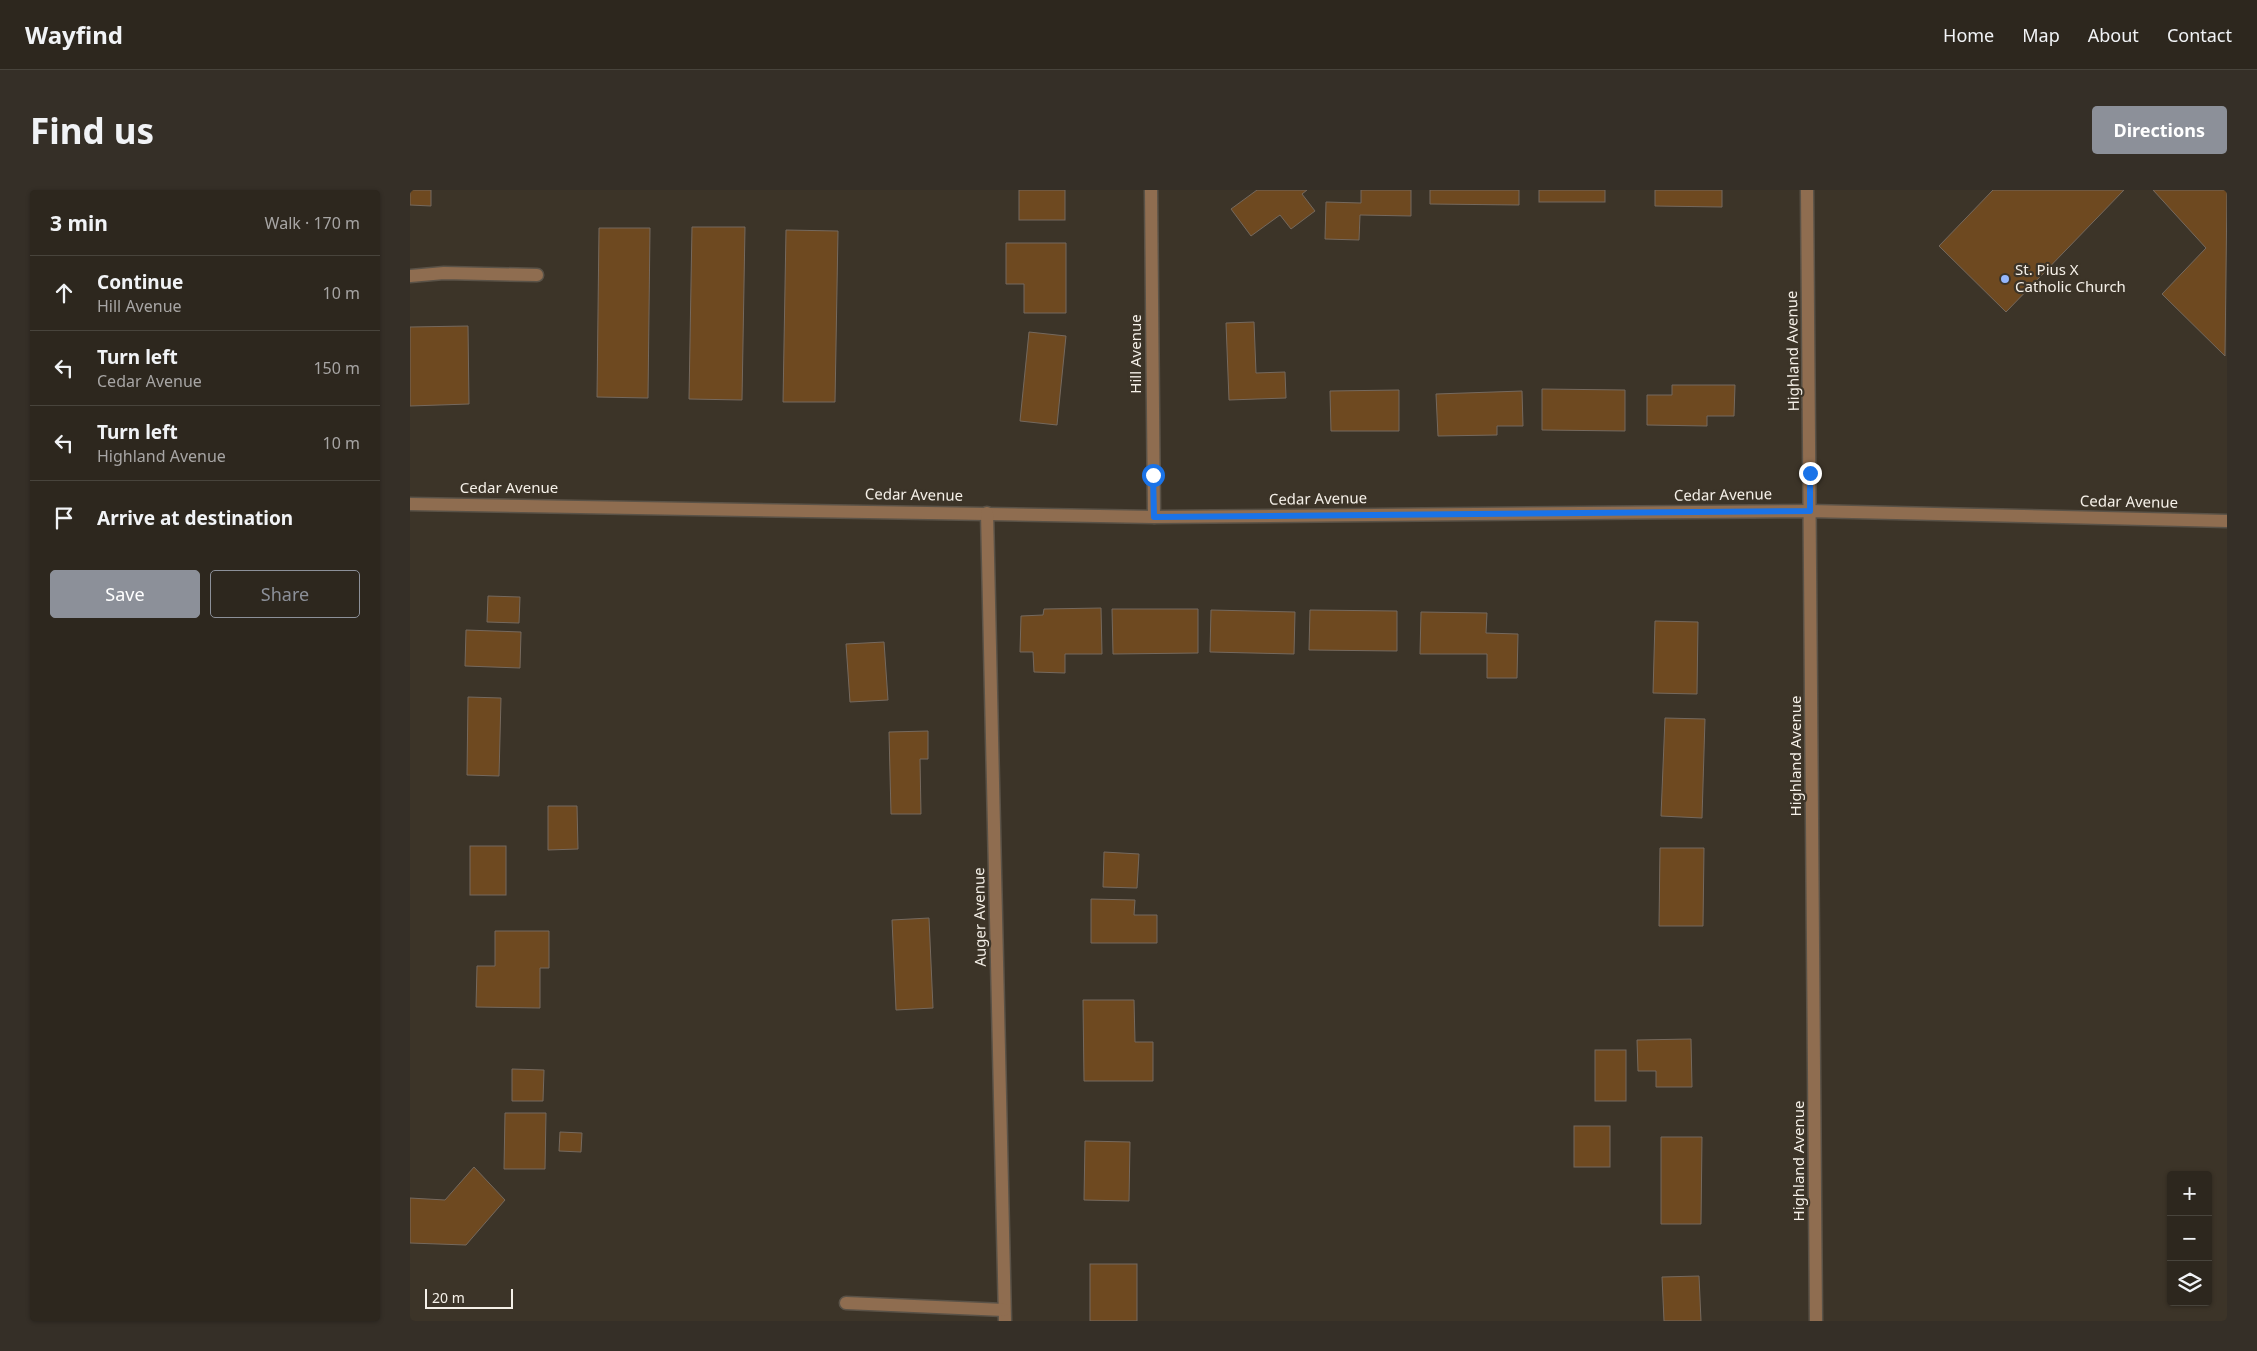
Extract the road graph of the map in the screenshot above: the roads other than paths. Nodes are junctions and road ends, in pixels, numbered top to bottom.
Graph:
1 (1151, 190) edge
2 (1807, 190) edge
3 (538, 275) dead end
4 (410, 276) edge
5 (410, 504) edge
6 (1810, 511) junction
7 (987, 513) junction
8 (1154, 517) junction
9 (2227, 521) edge
10 (846, 1303) dead end
11 (1004, 1316) edge
12 (1816, 1321) edge

1 - 8 street, Hill Avenue
2 - 6 street, Highland Avenue
3 - 4 street
5 - 7 street, Cedar Avenue
6 - 8 street, Cedar Avenue
6 - 9 street, Cedar Avenue
6 - 12 street, Highland Avenue
7 - 8 street, Cedar Avenue
7 - 11 street, Auger Avenue
10 - 11 street

